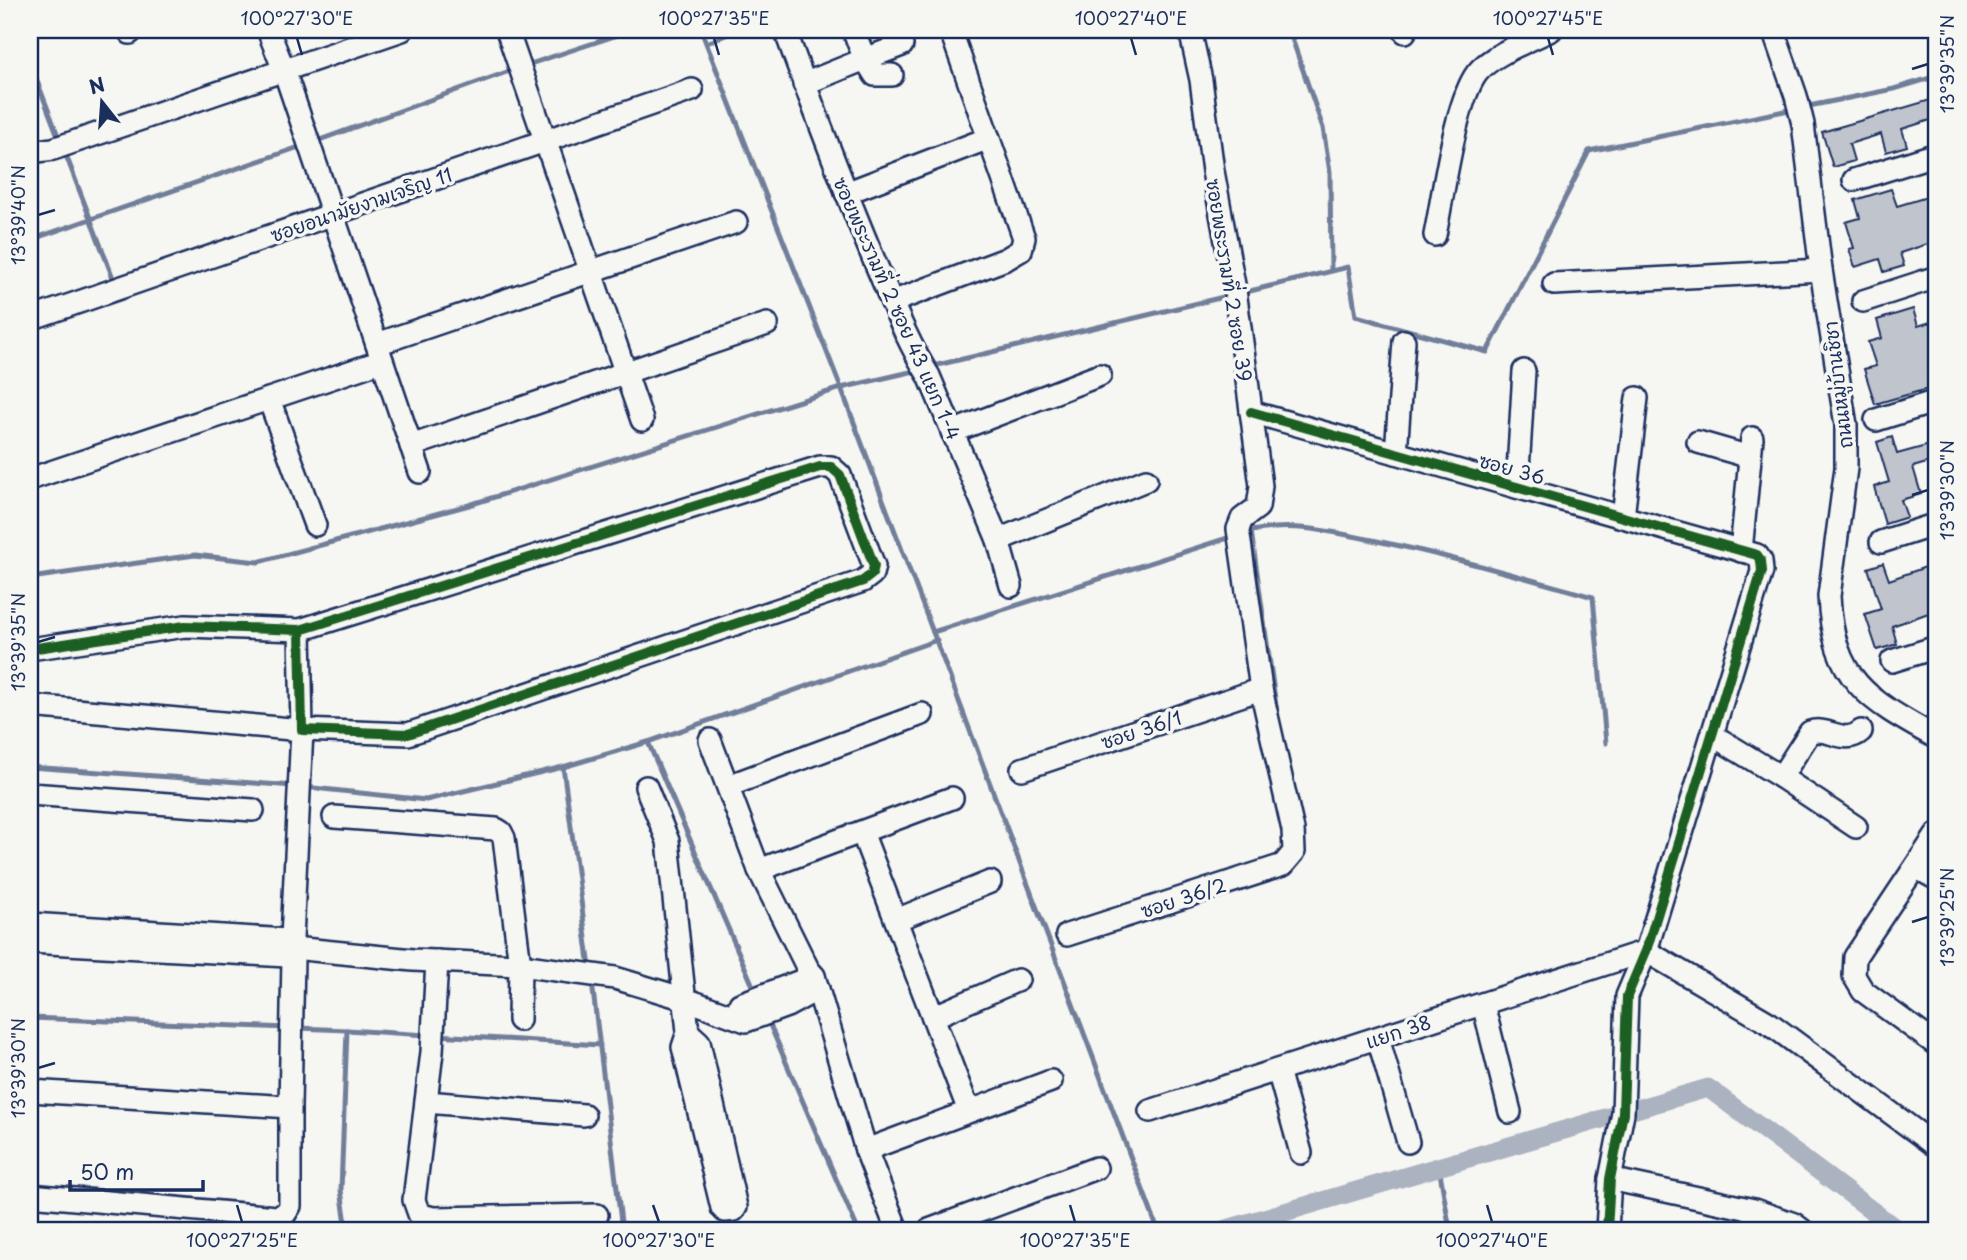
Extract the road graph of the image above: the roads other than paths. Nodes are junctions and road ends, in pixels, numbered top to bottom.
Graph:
1 (268, 30) edge
2 (402, 30) edge
3 (506, 30) edge
4 (785, 30) edge
5 (853, 30) edge
6 (1190, 30) edge
7 (1551, 30) edge
8 (1773, 30) edge
9 (953, 37) dead end
10 (902, 45) dead end
11 (865, 59) junction
12 (284, 70) junction
13 (892, 75) dead end
14 (804, 84) junction
15 (692, 90) dead end
16 (989, 138) junction
17 (545, 140) junction
18 (30, 152) edge
19 (1937, 154) edge
20 (1854, 180) dead end
21 (846, 193) junction
22 (333, 214) junction
23 (736, 222) dead end
24 (1434, 235) dead end
25 (1821, 270) junction
26 (590, 272) junction
27 (1937, 277) edge
28 (1554, 284) dead end
29 (1863, 301) dead end
30 (892, 302) junction
31 (30, 319) edge
32 (767, 324) dead end
33 (1404, 341) dead end
34 (379, 353) junction
35 (1524, 371) dead end
36 (626, 373) junction
37 (1100, 375) dead end
38 (1637, 398) dead end
39 (270, 399) junction
40 (1937, 401) edge
41 (1251, 412) junction
42 (642, 420) dead end
43 (1876, 420) dead end
44 (952, 432) junction
45 (1698, 442) dead end
46 (411, 446) junction
47 (1396, 453) junction
48 (420, 472) dead end
49 (30, 479) edge
50 (1146, 480) dead end
51 (1517, 487) junction
52 (1623, 517) junction
53 (1937, 524) edge
54 (315, 525) dead end
55 (998, 540) junction
56 (1881, 542) dead end
57 (1741, 551) junction
58 (1012, 586) dead end
59 (300, 629) junction
60 (1937, 647) edge
61 (30, 649) edge
62 (1892, 661) dead end
63 (1261, 689) junction
64 (30, 706) edge
65 (922, 714) dead end
66 (302, 730) junction
67 (1861, 731) dead end
68 (1714, 736) junction
69 (1937, 738) edge
70 (710, 740) dead end
71 (1022, 769) dead end
72 (1782, 777) junction
73 (728, 786) junction
74 (646, 787) dead end
75 (30, 794) edge
76 (952, 798) dead end
77 (253, 810) dead end
78 (334, 817) dead end
79 (1856, 827) dead end
80 (862, 832) junction
81 (1937, 834) edge
82 (1294, 852) joint
83 (1916, 868) junction
84 (759, 870) junction
85 (1937, 879) edge
86 (990, 882) dead end
87 (896, 920) junction
88 (30, 924) edge
89 (1067, 935) dead end
90 (153, 940) junction
91 (30, 942) edge
92 (293, 948) junction
93 (1646, 951) junction
94 (436, 961) junction
95 (520, 965) junction
96 (1018, 980) dead end
97 (816, 983) junction
98 (685, 999) junction
99 (1483, 1004) junction
100 (933, 1017) junction
101 (519, 1020) dead end
102 (688, 1032) junction
103 (1378, 1038) junction
104 (1937, 1045) edge
105 (1278, 1070) junction
106 (1051, 1081) dead end
107 (30, 1091) edge
108 (426, 1102) junction
109 (289, 1107) junction
110 (969, 1111) junction
111 (1150, 1111) dead end
112 (1510, 1112) dead end
113 (584, 1115) dead end
114 (1408, 1142) dead end
115 (1937, 1147) edge
116 (866, 1150) junction
117 (1301, 1153) dead end
118 (1096, 1168) dead end
119 (1610, 1178) junction
120 (30, 1195) edge
121 (597, 1216) dead end
122 (897, 1230) edge
123 (929, 1230) edge
124 (1607, 1230) edge
125 (1802, 1230) edge

1 - 12 street
2 - 12 street
3 - 17 street
4 - 14 street, ซอยพระรามที่ 2 ซอย 43 แยก 1-4
5 - 11 street
6 - 41 street, ซอยพระรามที่ 2 ซอย 39
7 - 24 street
8 - 25 street, ถนนหมู่บ้านชิชา
9 - 16 street
10 - 11 street
11 - 13 street
11 - 14 street
12 - 18 street
12 - 22 street
14 - 21 street, ซอยพระรามที่ 2 ซอย 43 แยก 1-4
15 - 17 street, ซอยอนามัยงามเจริญ 11
16 - 21 street
16 - 30 street
17 - 22 street, ซอยอนามัยงามเจริญ 11
17 - 26 street
19 - 20 street
21 - 30 street, ซอยพระรามที่ 2 ซอย 43 แยก 1-4
22 - 31 street, ซอยอนามัยงามเจริญ 11
22 - 34 street
23 - 26 street
25 - 28 street
25 - 69 street, ถนนหมู่บ้านชิชา
26 - 34 street
26 - 36 street
27 - 29 street
30 - 44 street, ซอยพระรามที่ 2 ซอย 43 แยก 1-4
32 - 36 street
33 - 47 street
34 - 39 street
34 - 46 street
35 - 51 street
36 - 42 street
36 - 46 street
37 - 44 street
38 - 52 street
39 - 49 street
39 - 54 street
40 - 43 street
41 - 47 street, ซอย 36
41 - 63 street, ซอยพระรามที่ 2 ซอย 39
44 - 55 street, ซอยพระรามที่ 2 ซอย 43 แยก 1-4
45 - 57 street
46 - 48 street
47 - 51 street, ซอย 36
50 - 55 street
51 - 52 street, ซอย 36
52 - 57 street, ซอย 36
53 - 56 street
55 - 58 street, ซอยพระรามที่ 2 ซอย 43 แยก 1-4
57 - 68 street, ซอย 36
59 - 61 street
59 - 66 street
59 - 66 street
60 - 62 street
63 - 71 street, ซอย 36/1
63 - 82 street, ซอยพระรามที่ 2 ซอย 39
64 - 66 street
65 - 73 street
66 - 92 street
67 - 72 street
68 - 72 street
68 - 93 street
70 - 73 street
72 - 79 street
73 - 84 street
74 - 98 street
75 - 77 street
76 - 80 street
78 - 95 street
80 - 84 street
80 - 87 street
81 - 83 street
82 - 89 street, ซอย 36/2
83 - 85 street
83 - 104 street
84 - 97 street
86 - 87 street
87 - 100 street
88 - 90 street
90 - 91 street
90 - 92 street
92 - 94 street
92 - 109 street
93 - 99 street, แยก 38
93 - 115 street
93 - 119 street
94 - 95 street
94 - 108 street
95 - 98 street
95 - 101 street
96 - 100 street
97 - 98 street
97 - 116 street
98 - 102 street
99 - 103 street, แยก 38
99 - 112 street
100 - 110 street
102 - 102 street
103 - 105 street, แยก 38
103 - 114 street
105 - 111 street, แยก 38
105 - 117 street
106 - 110 street
107 - 109 street
108 - 113 street
108 - 121 street
109 - 120 street
110 - 116 street
116 - 122 street
118 - 123 street
119 - 124 street
119 - 125 street

